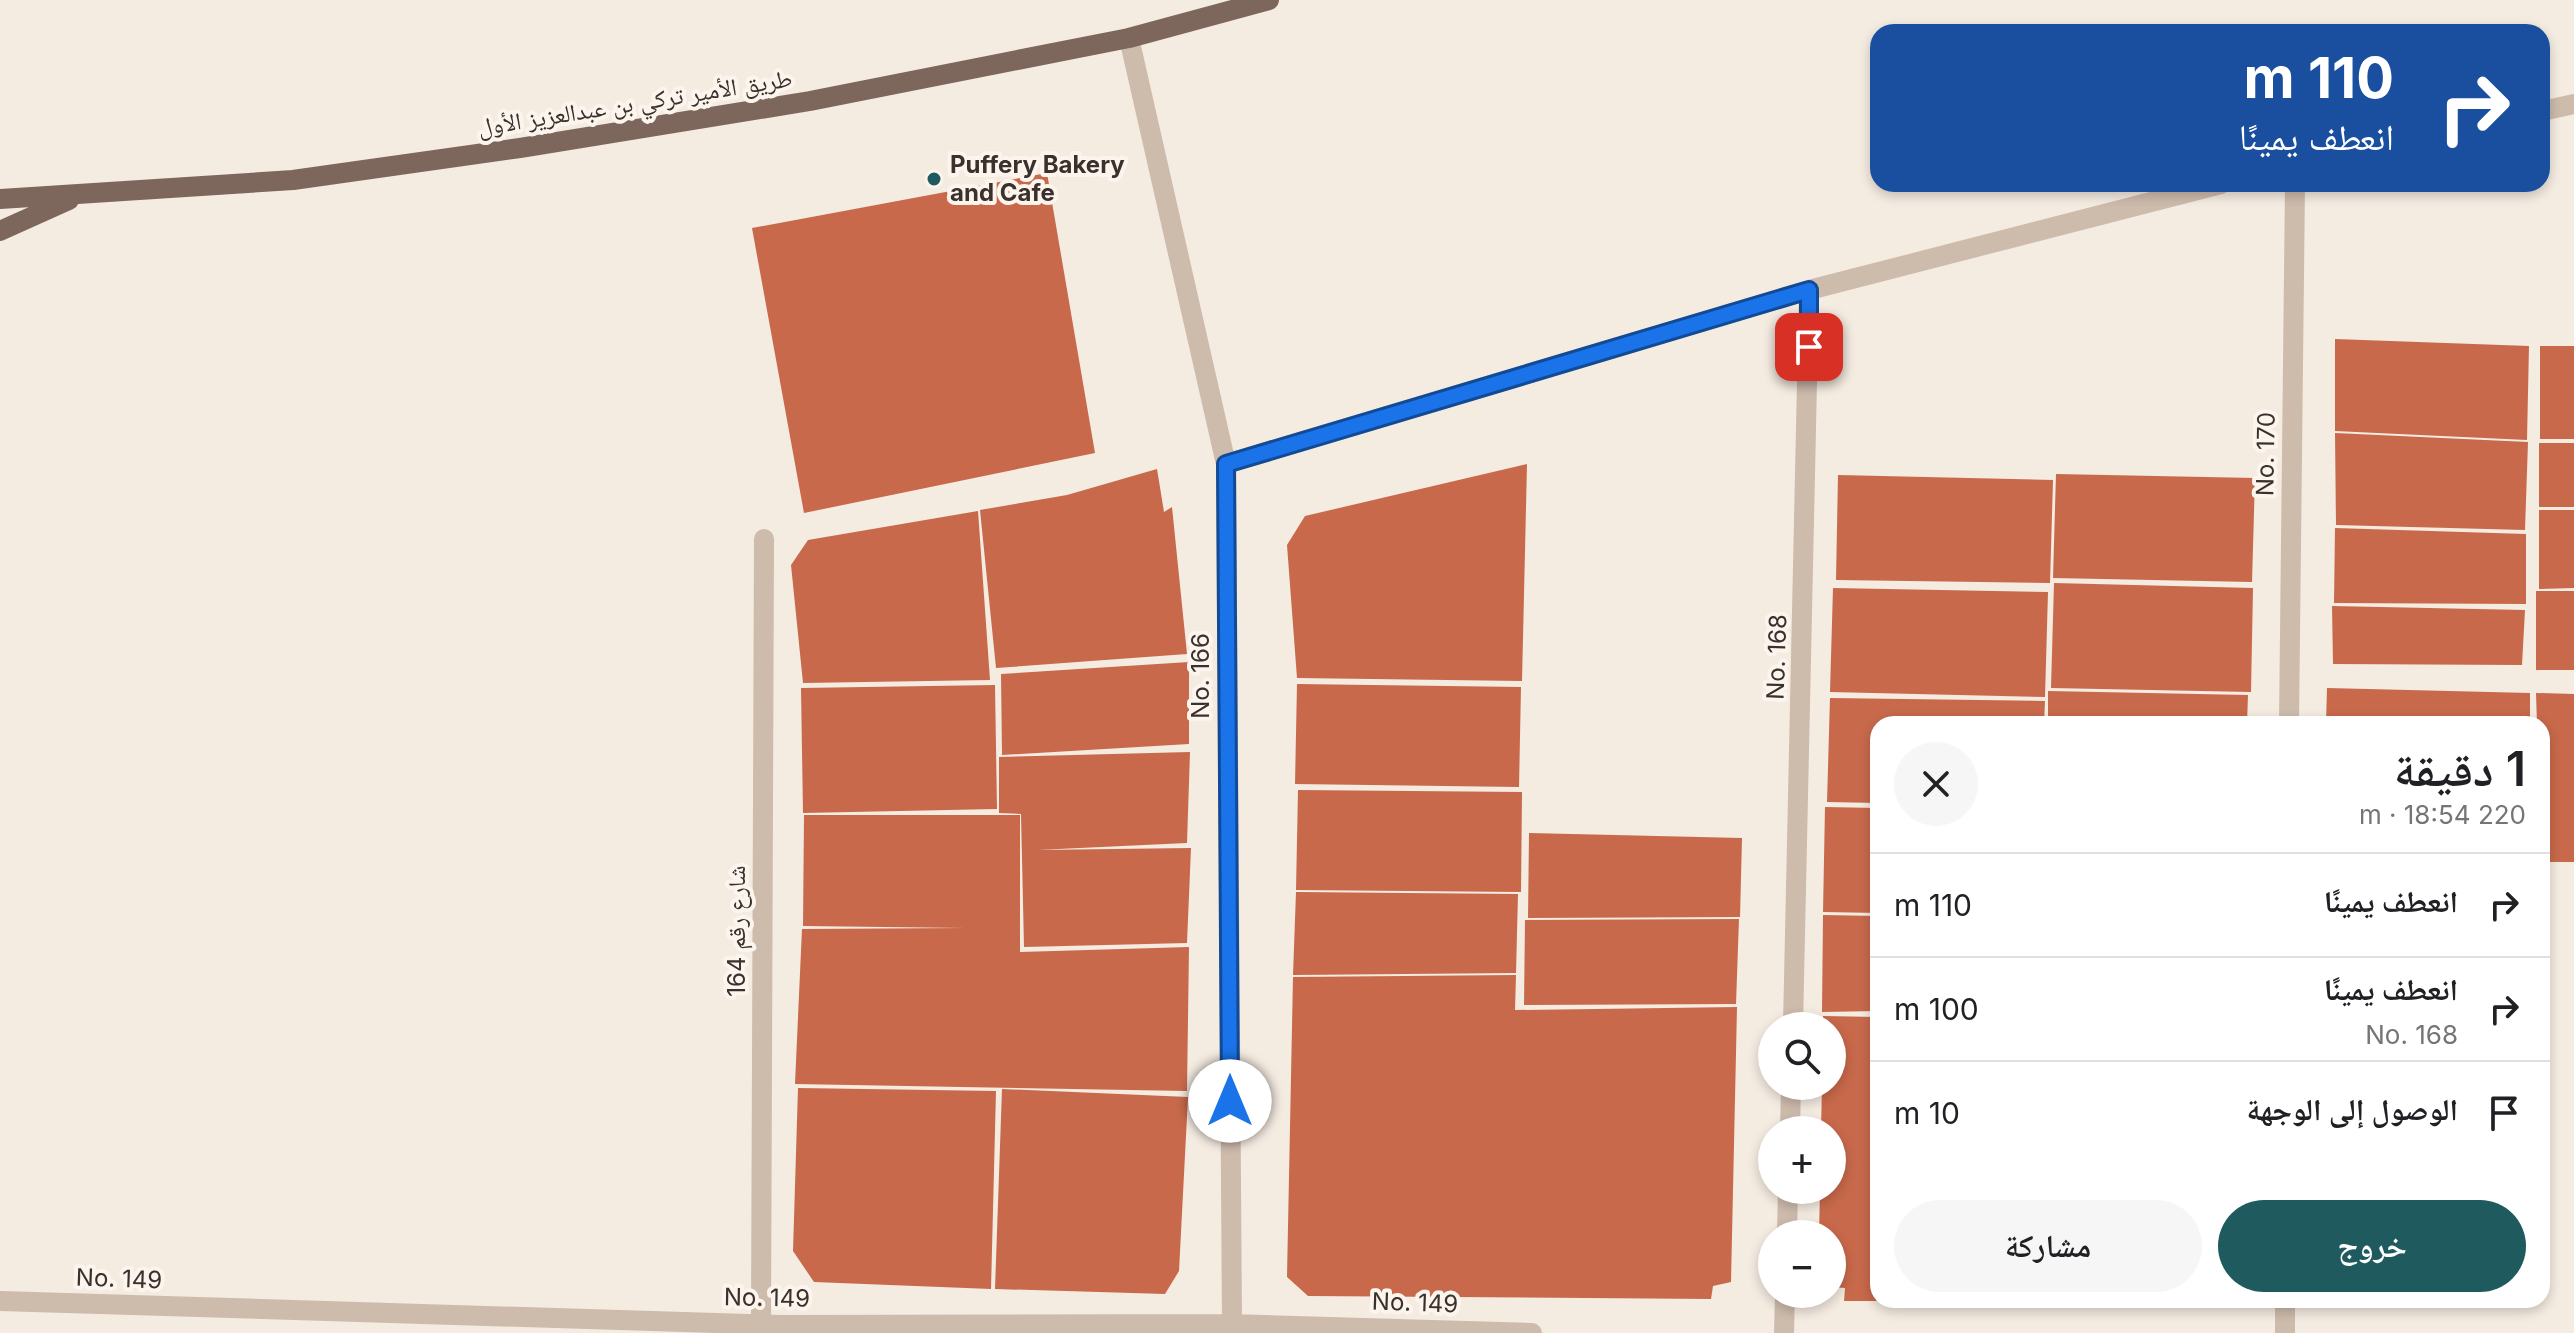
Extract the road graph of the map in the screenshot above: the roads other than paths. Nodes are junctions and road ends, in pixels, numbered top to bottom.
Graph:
1 (1269, 0) edge
2 (1129, 38) junction
3 (2574, 104) edge
4 (2550, 109) edge
5 (2190, 192) edge
6 (2295, 192) edge
7 (82, 194) junction
8 (0, 199) edge
9 (0, 231) edge
10 (1809, 290) junction
11 (1226, 464) junction
12 (764, 539) dead end
13 (2289, 716) edge
14 (1793, 1012) edge
15 (0, 1301) edge
16 (1785, 1308) edge
17 (2285, 1308) edge
18 (761, 1324) junction
19 (1232, 1324) junction
20 (1532, 1333) edge
21 (1784, 1333) edge
22 (2285, 1333) edge

1 - 2 main road, طريق الأمير تركي بن عبدالعزيز الأول
2 - 7 main road, طريق الأمير تركي بن عبدالعزيز الأول
2 - 11 street, No. 166
3 - 4 street
5 - 10 street
6 - 13 street, No. 170
7 - 8 main road, طريق الأمير تركي بن عبدالعزيز الأول
7 - 9 main road
10 - 11 street
10 - 14 street, No. 168
11 - 19 street, No. 166
12 - 18 street, شارع رقم 164
15 - 18 street, No. 149
16 - 21 street
17 - 22 street
18 - 19 street, No. 149
19 - 20 street, No. 149

